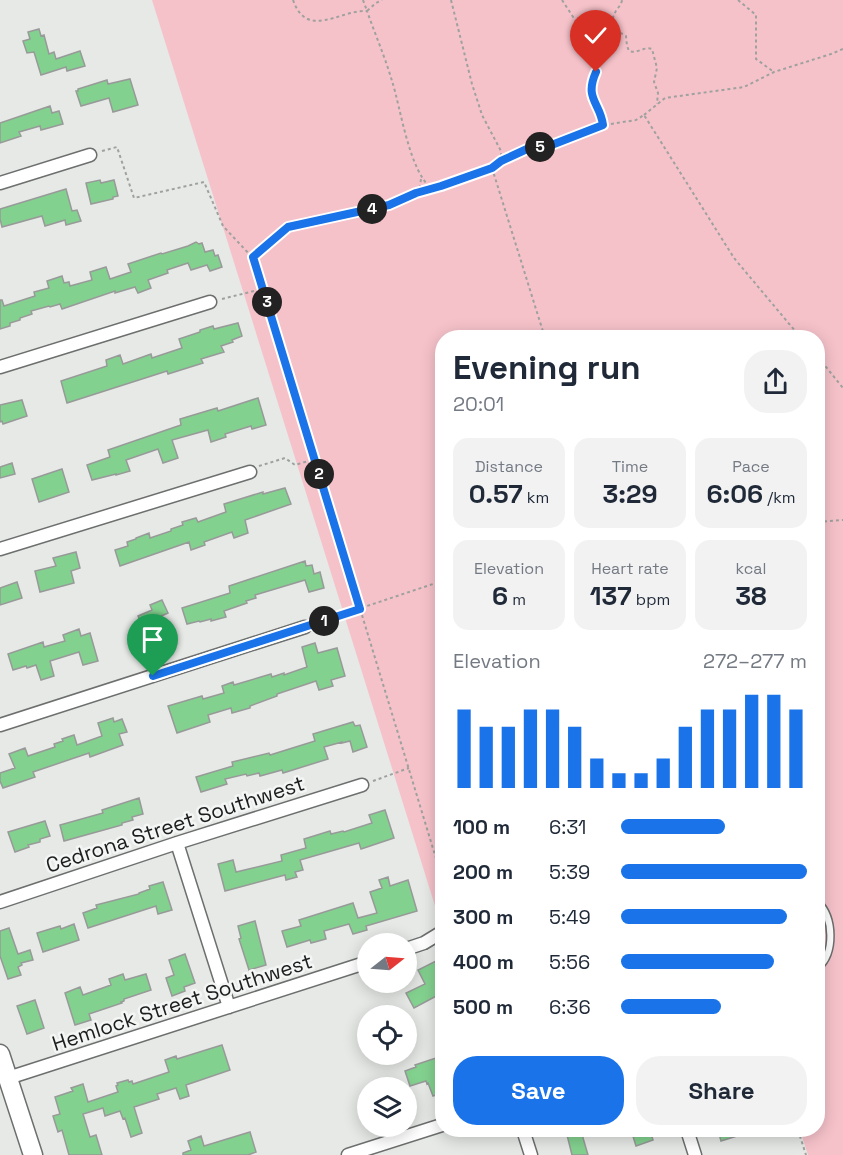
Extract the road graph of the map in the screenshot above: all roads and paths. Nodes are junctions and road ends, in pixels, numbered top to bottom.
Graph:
1 (293, 0) edge
2 (363, 0) edge
3 (382, 0) edge
4 (451, 0) edge
5 (562, 0) edge
6 (622, 0) edge
7 (738, 0) edge
8 (367, 11) junction
9 (604, 28) junction
10 (581, 38) junction
11 (843, 49) edge
12 (774, 72) junction
13 (657, 104) junction
14 (644, 115) junction
15 (603, 125) junction
16 (90, 155) joint
17 (501, 161) junction
18 (492, 168) junction
19 (421, 177) junction
20 (0, 183) edge
21 (432, 189) junction
22 (416, 193) junction
23 (253, 257) junction
24 (262, 289) junction
25 (210, 302) joint
26 (543, 330) edge
27 (794, 330) edge
28 (0, 366) edge
29 (825, 366) edge
30 (843, 388) edge
31 (315, 459) junction
32 (250, 472) joint
33 (843, 520) edge
34 (825, 521) edge
35 (0, 549) edge
36 (435, 583) edge
37 (360, 609) junction
38 (305, 627) joint
39 (0, 725) edge
40 (409, 768) junction
41 (362, 784) joint
42 (177, 843) junction
43 (435, 855) edge
44 (0, 902) edge
45 (825, 917) edge
46 (435, 936) edge
47 (417, 945) edge
48 (825, 958) edge
49 (357, 966) edge
50 (230, 1007) junction
51 (0, 1054) edge
52 (8, 1078) junction
53 (435, 1127) edge
54 (525, 1137) edge
55 (689, 1137) edge
56 (800, 1137) edge
57 (33, 1155) edge
58 (348, 1155) edge
59 (531, 1155) edge
60 (694, 1155) edge
61 (806, 1155) edge

1 - 8 path
2 - 8 path
3 - 8 path
4 - 17 path
5 - 10 path
6 - 9 path
7 - 12 path
8 - 19 path
9 - 10 path
9 - 13 path
10 - 15 path
11 - 12 path
12 - 13 path
13 - 14 path
14 - 15 path
14 - 27 path
15 - 17 path
16 - 20 street
16 - 23 path
17 - 18 path
18 - 21 path
18 - 26 path
19 - 21 path
19 - 22 path
21 - 22 path
22 - 23 path
23 - 24 path
24 - 25 path
24 - 31 path
25 - 28 street
29 - 30 path
31 - 32 path
31 - 37 path
32 - 35 street
33 - 34 path
36 - 37 path
37 - 38 path
37 - 40 path
38 - 39 street
40 - 41 path
40 - 43 path
41 - 42 street, Cedrona Street Southwest
42 - 44 street, Cedrona Street Southwest
42 - 50 street
45 - 48 lane
46 - 47 street
49 - 50 street, Hemlock Street Southwest
50 - 52 street, Hemlock Street Southwest
51 - 52 street
52 - 57 street
53 - 58 street
54 - 59 street
55 - 60 street
56 - 61 path

